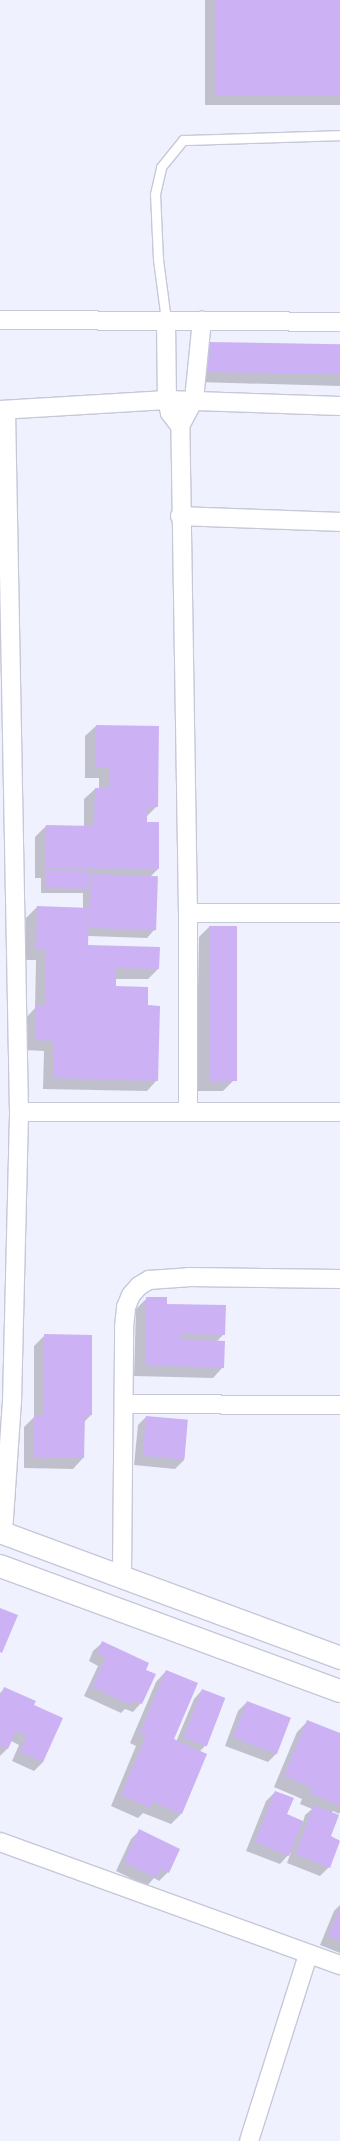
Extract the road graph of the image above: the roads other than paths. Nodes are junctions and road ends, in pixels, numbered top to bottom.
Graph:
1 (340, 135) edge
2 (0, 320) edge
3 (166, 320) junction
4 (202, 320) junction
5 (340, 322) edge
6 (167, 400) junction
7 (194, 400) junction
8 (340, 406) edge
9 (3, 410) edge
10 (180, 426) junction
11 (180, 516) junction
12 (340, 522) edge
13 (188, 913) junction
14 (340, 913) edge
15 (20, 1112) junction
16 (188, 1112) junction
17 (340, 1112) edge
18 (340, 1279) edge
19 (124, 1404) junction
20 (340, 1405) edge
21 (2, 1532) edge
22 (0, 1566) edge
23 (122, 1576) junction
24 (268, 1632) junction
25 (340, 1658) edge
26 (267, 1664) junction
27 (340, 1691) edge
28 (0, 1842) edge
29 (308, 1955) junction
30 (340, 1965) edge
31 (249, 2141) edge

1 - 3 lane
2 - 3 street
3 - 4 street
3 - 6 street
4 - 5 street
4 - 7 street
6 - 7 street
6 - 9 street
6 - 10 street
7 - 8 street
7 - 10 street
9 - 15 street
10 - 11 street
11 - 12 street
11 - 13 street
13 - 14 street
13 - 16 street
15 - 16 street
15 - 21 street
16 - 17 street
18 - 19 street
19 - 20 street
19 - 23 street
21 - 23 street
22 - 26 street
23 - 24 street
24 - 25 street
24 - 26 street
26 - 27 street
28 - 29 street
29 - 30 street
29 - 31 street

